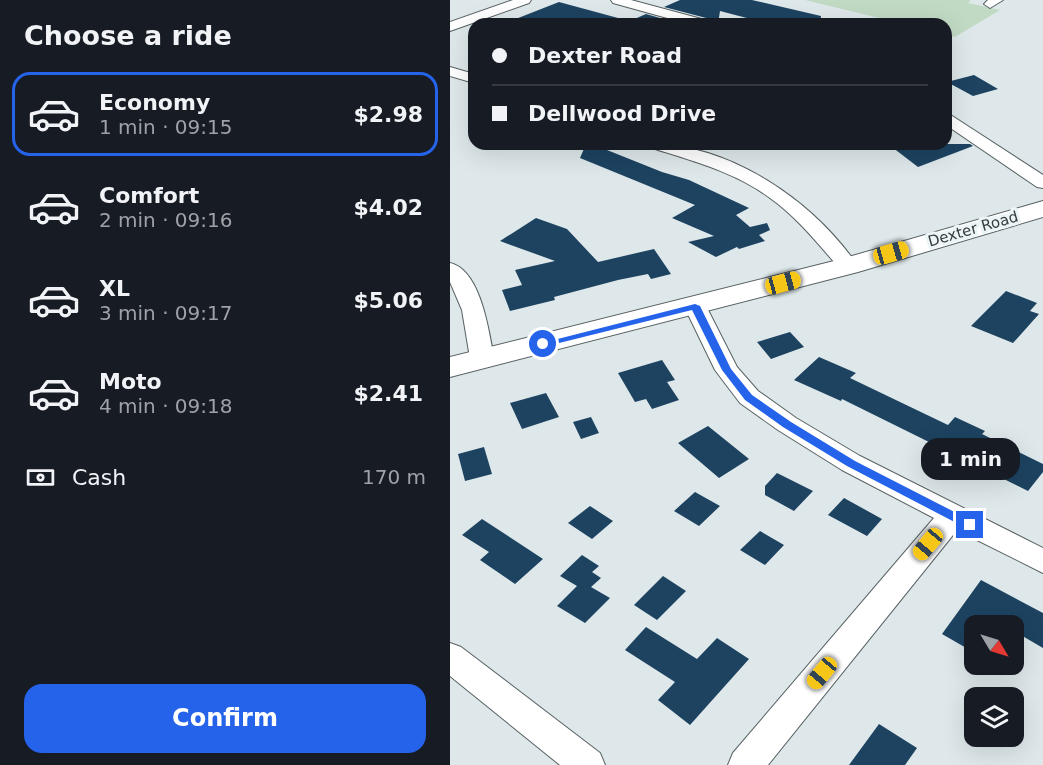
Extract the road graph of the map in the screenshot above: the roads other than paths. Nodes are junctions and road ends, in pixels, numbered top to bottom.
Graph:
1 (525, 0) edge
2 (617, 0) edge
3 (475, 18) edge
4 (682, 18) edge
5 (468, 21) edge
6 (450, 27) edge
7 (450, 71) edge
8 (468, 77) edge
9 (952, 121) edge
10 (675, 150) edge
11 (1043, 183) edge
12 (1043, 209) edge
13 (848, 266) junction
14 (450, 268) edge
15 (695, 306) junction
16 (482, 358) junction
17 (450, 367) edge
18 (952, 516) junction
19 (1043, 561) edge
20 (450, 657) edge
21 (587, 765) edge
22 (746, 765) edge

1 - 3 street
2 - 4 street
5 - 6 street
7 - 8 street
9 - 11 street
10 - 13 street
12 - 13 main road, Dexter Road
13 - 15 main road, Dexter Road
14 - 16 street
15 - 16 main road, Dexter Road
15 - 18 street
16 - 17 main road, Dexter Road
18 - 19 street
18 - 22 street
20 - 21 street

